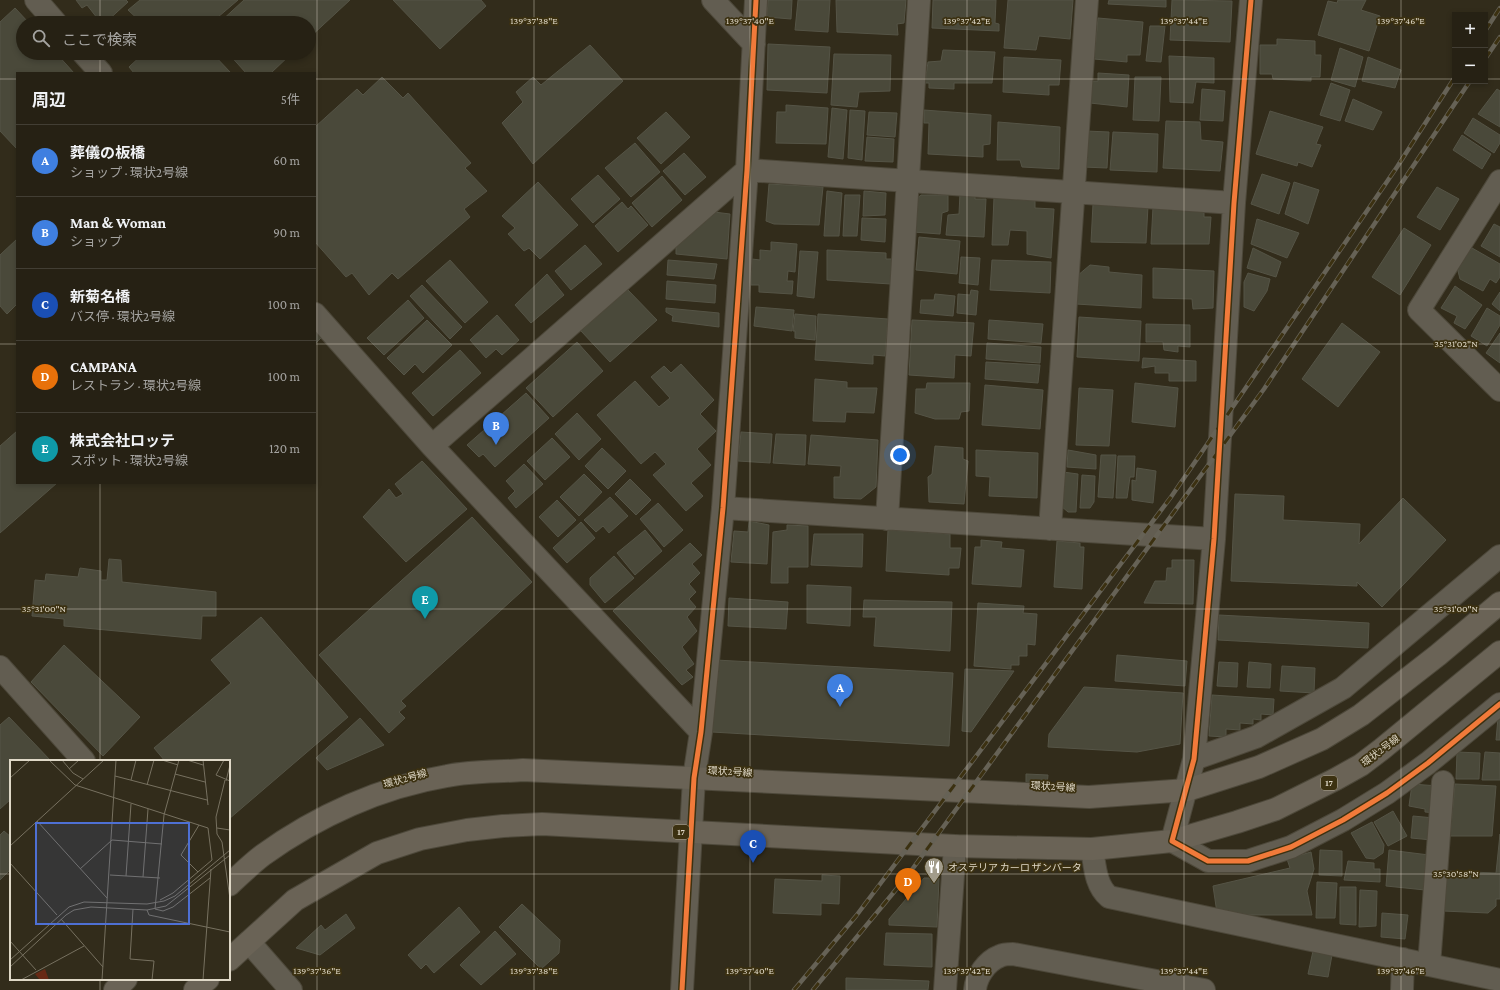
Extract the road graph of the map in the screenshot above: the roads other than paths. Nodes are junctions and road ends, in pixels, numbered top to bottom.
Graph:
1 (36, 0) edge
2 (713, 0) edge
3 (756, 0) edge
4 (919, 0) edge
5 (1087, 0) edge
6 (1251, 0) edge
7 (50, 16) edge
8 (754, 44) junction
9 (89, 60) edge
10 (100, 72) edge
11 (747, 170) junction
12 (908, 181) junction
13 (1500, 181) edge
14 (1074, 192) junction
15 (1234, 203) junction
16 (316, 315) edge
17 (1500, 390) edge
18 (432, 446) junction
19 (723, 508) junction
20 (888, 518) junction
21 (1050, 529) junction
22 (1214, 539) junction
23 (1500, 556) edge
24 (1500, 603) edge
25 (1500, 652) edge
26 (0, 667) edge
27 (1500, 704) edge
28 (701, 732) junction
29 (83, 760) edge
30 (1194, 760) junction
31 (694, 778) junction
32 (1442, 782) dead end
33 (1187, 790) junction
34 (691, 833) junction
35 (1172, 841) junction
36 (955, 846) junction
37 (1092, 849) junction
38 (230, 884) edge
39 (249, 942) junction
40 (230, 959) edge
41 (1403, 959) junction
42 (1429, 965) junction
43 (125, 980) edge
44 (207, 980) edge
45 (1500, 980) edge
46 (1182, 988) edge
47 (115, 990) edge
48 (195, 990) edge
49 (291, 990) edge
50 (682, 990) edge
51 (945, 990) edge
52 (975, 990) edge
53 (1204, 990) edge
54 (1402, 990) edge

1 - 7 street
2 - 8 street
3 - 8 street
4 - 12 street
5 - 14 street
6 - 15 street
8 - 11 street
9 - 10 street
11 - 12 street
11 - 18 street
11 - 19 street
12 - 14 street
12 - 20 street
13 - 17 street
14 - 15 street
14 - 21 street
15 - 22 street
16 - 18 street
18 - 28 street
19 - 20 street
19 - 28 street
20 - 21 street
21 - 22 street
22 - 30 street
23 - 30 street
24 - 33 main road, 環状2号線
25 - 35 main road, 環状2号線 / 17
26 - 29 street
27 - 35 street
28 - 31 street
30 - 33 street
31 - 33 main road, 環状2号線
31 - 34 street
31 - 38 main road, 環状2号線
32 - 42 street
33 - 35 street
34 - 36 main road, 環状2号線 / 17
34 - 39 main road, 環状2号線 / 17
34 - 50 street
35 - 37 main road, 環状2号線 / 17
36 - 37 main road, 環状2号線 / 17
36 - 51 street
37 - 41 street
39 - 40 main road, 環状2号線 / 17
39 - 49 street
41 - 42 street
41 - 54 street
42 - 45 street
43 - 47 main road
44 - 48 main road
46 - 52 street
46 - 53 street

